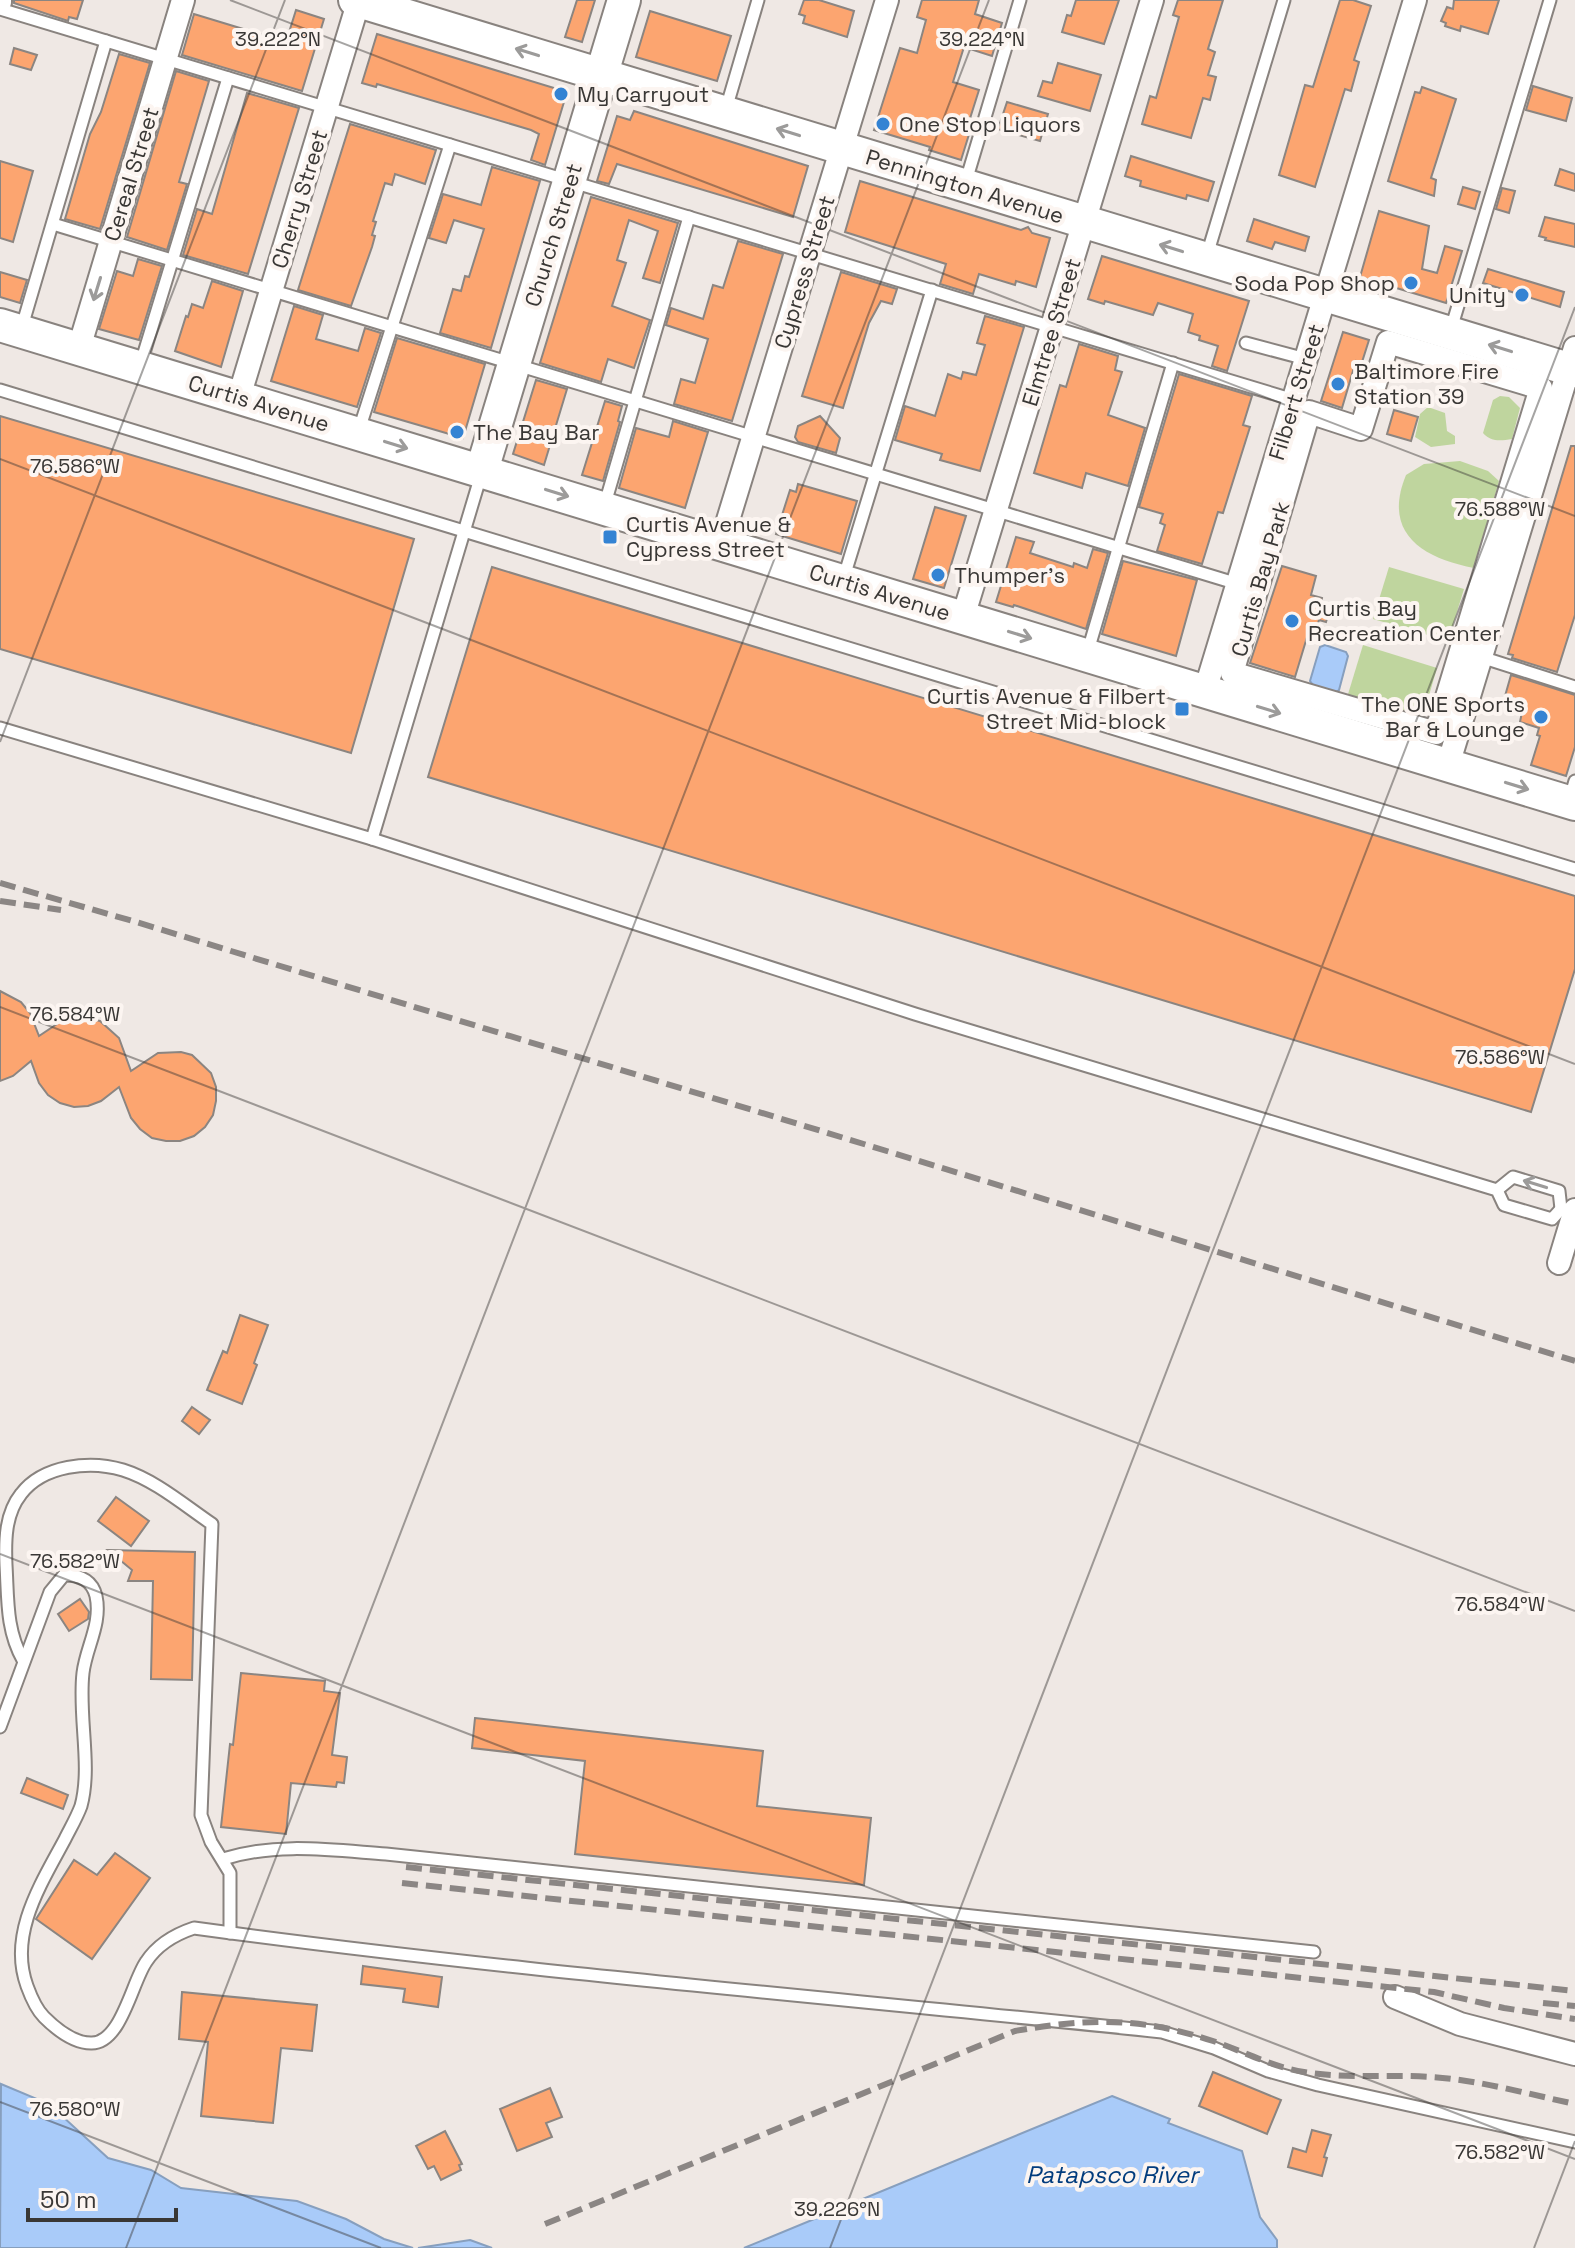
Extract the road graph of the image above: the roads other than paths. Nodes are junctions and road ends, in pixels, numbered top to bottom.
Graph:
1 (183, 0) edge
2 (358, 0) edge
3 (624, 0) edge
4 (758, 0) edge
5 (887, 0) edge
6 (1020, 0) edge
7 (1152, 0) edge
8 (1284, 0) edge
9 (1415, 0) edge
10 (1550, 0) edge
11 (0, 9) edge
12 (106, 41) junction
13 (165, 59) junction
14 (602, 75) junction
15 (228, 78) junction
16 (327, 108) junction
17 (724, 113) junction
18 (450, 145) junction
19 (842, 149) junction
20 (570, 181) junction
21 (964, 186) junction
22 (689, 217) junction
23 (1084, 222) junction
24 (53, 224) junction
25 (111, 242) junction
26 (810, 253) junction
27 (1206, 259) junction
28 (172, 260) junction
29 (271, 290) junction
30 (932, 290) junction
31 (1326, 295) junction
32 (392, 327) junction
33 (1052, 327) junction
34 (10, 328) edge
35 (1450, 333) junction
36 (1246, 343) dead end
37 (79, 348) junction
38 (1306, 359) junction
39 (1173, 363) junction
40 (1573, 363) edge
41 (514, 364) junction
42 (140, 367) junction
43 (1541, 388) joint
44 (0, 390) edge
45 (239, 397) junction
46 (1294, 400) junction
47 (635, 401) junction
48 (358, 433) junction
49 (754, 437) junction
50 (482, 470) junction
51 (875, 474) junction
52 (604, 507) junction
53 (996, 510) junction
54 (464, 532) junction
55 (721, 543) junction
56 (1118, 548) junction
57 (842, 580) junction
58 (1238, 584) junction
59 (963, 617) junction
60 (1086, 655) junction
61 (1481, 657) junction
62 (1575, 687) edge
63 (1205, 691) junction
64 (0, 728) edge
65 (1448, 765) junction
66 (1573, 796) edge
67 (372, 839) junction
68 (1575, 869) edge
69 (1497, 1190) junction
70 (1570, 1211) edge
71 (1559, 1263) dead end
72 (3, 1536) edge
73 (23, 1660) junction
74 (0, 1727) edge
75 (223, 1859) junction
76 (230, 1933) junction
77 (1314, 1952) dead end
78 (1395, 1997) dead end
79 (1575, 2054) edge
80 (1575, 2142) edge

1 - 13 street, Cereal Street
14 -> 2 main road, Pennington Avenue
2 - 16 street, Cherry Street
3 - 14 main road, Church Street
4 - 17 lane
5 - 19 street, Cypress Street
6 - 21 lane
7 - 23 street, Elmtree Street
8 - 27 lane
9 - 31 street, Filbert Street
10 - 35 lane
11 - 12 lane
12 - 13 lane
12 - 24 lane
13 - 15 lane
13 - 25 street, Cereal Street
14 - 17 main road, Pennington Avenue
14 - 20 main road, Church Street
15 - 16 lane
15 - 28 lane
16 - 18 lane
16 - 29 street, Cherry Street
19 -> 17 main road, Pennington Avenue
18 - 20 lane
18 - 32 lane
19 - 21 main road, Pennington Avenue
19 - 26 street, Cypress Street
20 - 22 lane
20 - 41 main road, Church Street
21 - 23 main road, Pennington Avenue
22 - 26 lane
22 - 47 lane
27 -> 23 main road, Pennington Avenue
23 - 33 street, Elmtree Street
24 - 25 lane
24 - 34 lane
25 - 28 lane
25 -> 37 street, Cereal Street
26 - 30 lane
26 - 49 street, Cypress Street
27 - 31 main road, Pennington Avenue
28 - 29 lane
28 - 42 lane
29 - 32 lane
29 - 45 street, Cherry Street
30 - 33 lane
30 - 51 lane
31 - 35 main road, Pennington Avenue
31 - 38 street, Filbert Street
32 - 41 lane
32 - 48 lane
33 - 39 lane
33 - 53 street, Elmtree Street
34 - 37 main road, Curtis Avenue
40 -> 35 main road, Pennington Avenue
36 - 38 lane
37 - 42 main road, Curtis Avenue
38 - 46 street, Filbert Street
39 - 46 lane
39 - 56 lane
40 - 61 street
41 - 47 lane
41 - 50 main road, Church Street
42 - 45 main road, Curtis Avenue
43 - 43 street, Curtis Bay Park
44 - 54 lane
45 - 48 main road, Curtis Avenue
46 - 58 street, Filbert Street
47 - 49 lane
47 - 52 lane
48 -> 50 main road, Curtis Avenue
49 - 51 lane
49 - 55 street, Cypress Street
50 -> 52 main road, Curtis Avenue
50 - 54 lane
51 - 53 lane
51 - 57 lane
52 - 55 main road, Curtis Avenue
53 - 56 lane
53 - 59 street, Elmtree Street
54 - 67 lane
54 - 68 lane
55 - 57 main road, Curtis Avenue
56 - 58 lane
56 - 60 lane
57 - 59 main road, Curtis Avenue
58 - 63 street, Filbert Street
59 -> 60 main road, Curtis Avenue
60 - 63 main road, Curtis Avenue
61 - 62 lane
61 - 65 street
63 -> 65 main road, Curtis Avenue
64 - 67 lane
65 -> 66 main road, Curtis Avenue
67 - 69 lane
69 - 70 lane
70 -> 69 lane
70 - 71 street
72 - 73 lane
72 - 75 lane
73 - 74 lane
73 - 76 lane
75 - 76 lane
75 - 77 lane
76 - 80 lane
78 - 79 street

